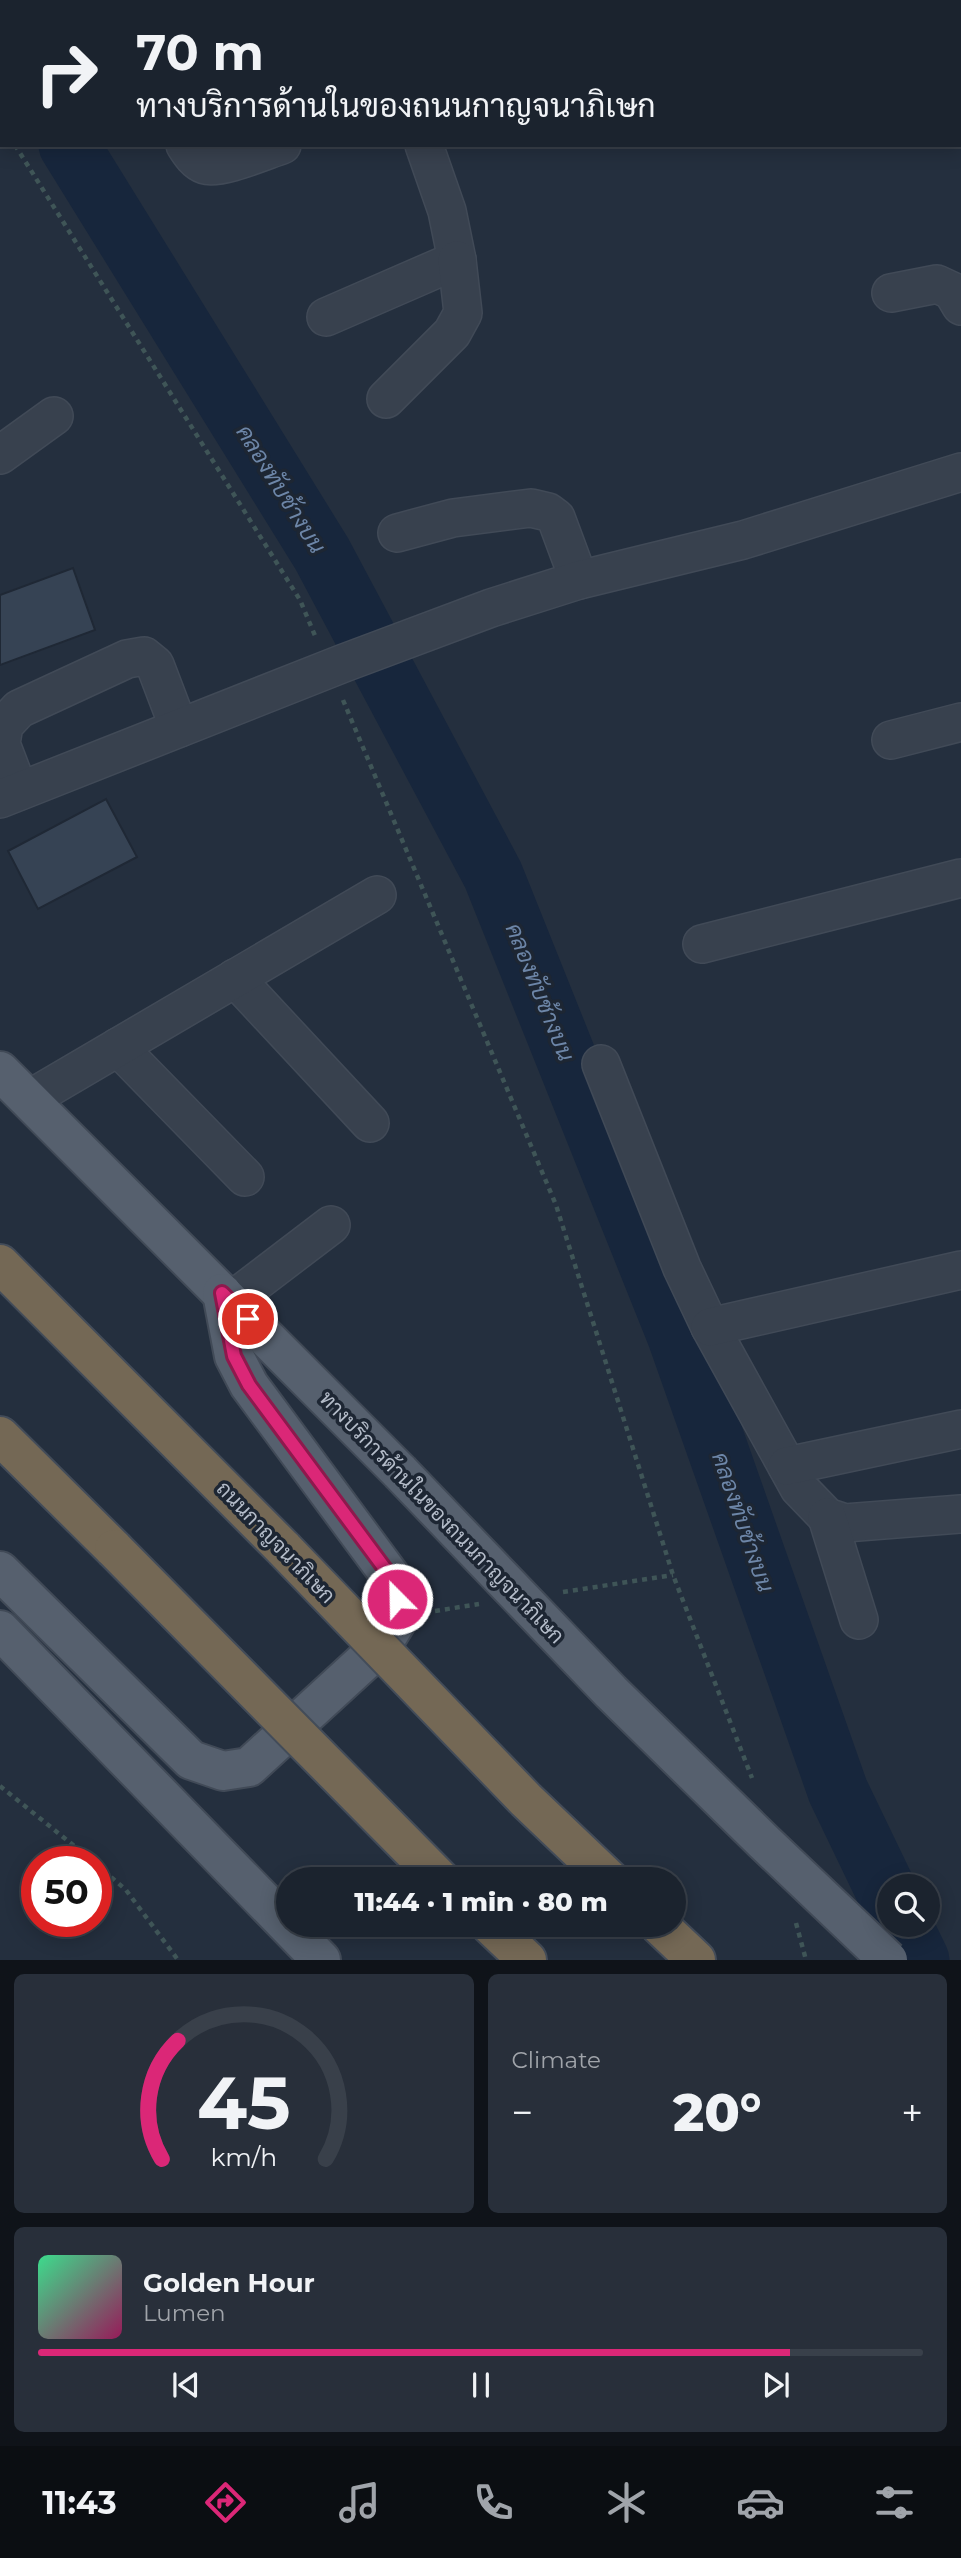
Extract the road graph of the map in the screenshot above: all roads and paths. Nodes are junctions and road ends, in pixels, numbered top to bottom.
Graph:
1 (16, 147) edge
2 (186, 147) edge
3 (276, 147) edge
4 (425, 147) edge
5 (457, 260) junction
6 (891, 293) dead end
7 (961, 306) edge
8 (326, 317) dead end
9 (386, 399) dead end
10 (54, 416) dead end
11 (0, 455) edge
12 (961, 472) edge
13 (397, 533) dead end
14 (579, 580) junction
15 (337, 666) junction
16 (961, 722) edge
17 (179, 728) junction
18 (891, 740) dead end
19 (9, 795) edge
20 (961, 878) edge
21 (377, 895) dead end
22 (702, 944) dead end
23 (235, 978) junction
24 (118, 1047) junction
25 (601, 1065) dead end
26 (0, 1071) edge
27 (28, 1100) junction
28 (370, 1123) dead end
29 (245, 1177) dead end
30 (331, 1225) dead end
31 (0, 1264) edge
32 (961, 1270) edge
33 (226, 1297) junction
34 (710, 1327) junction
35 (961, 1429) edge
36 (0, 1436) edge
37 (787, 1466) junction
38 (961, 1514) edge
39 (827, 1517) junction
40 (0, 1572) edge
41 (859, 1620) dead end
42 (8, 1639) edge
43 (753, 1782) dead end
44 (0, 1786) edge
45 (74, 1846) edge
46 (428, 1867) edge
47 (596, 1867) edge
48 (112, 1878) edge
49 (795, 1922) dead end
50 (503, 1937) edge
51 (672, 1937) edge
52 (178, 1959) edge
53 (321, 1959) edge
54 (527, 1959) edge
55 (696, 1959) edge
56 (806, 1959) edge
57 (888, 1959) edge

1 - 15 path
2 - 3 street
4 - 5 street
5 - 8 street
5 - 9 street
6 - 7 street
10 - 11 street
12 - 14 street
13 - 14 street
14 - 15 street
15 - 17 street
15 - 43 path
16 - 18 street
17 - 19 street
17 - 19 street
20 - 22 street
21 - 23 street
23 - 24 street
23 - 28 street
24 - 27 street
24 - 29 street
25 - 34 street
26 - 27 main road, ทางบริการด้านในของถนนกาญจนาภิเษก
27 - 33 main road, ทางบริการด้านในของถนนกาญจนาภิเษก
30 - 33 street
31 - 47 highway, ถนนกาญจนาภิเษก, bridge
32 - 34 street
33 - 40 main road
33 - 57 main road, ทางบริการด้านในของถนนกาญจนาภิเษก, bridge
34 - 37 street
35 - 37 street
36 - 46 highway, bridge
37 - 39 street
38 - 39 street
39 - 41 street
42 - 53 main road
44 - 45 path
48 - 52 path
49 - 56 path
50 - 54 highway
51 - 55 highway

